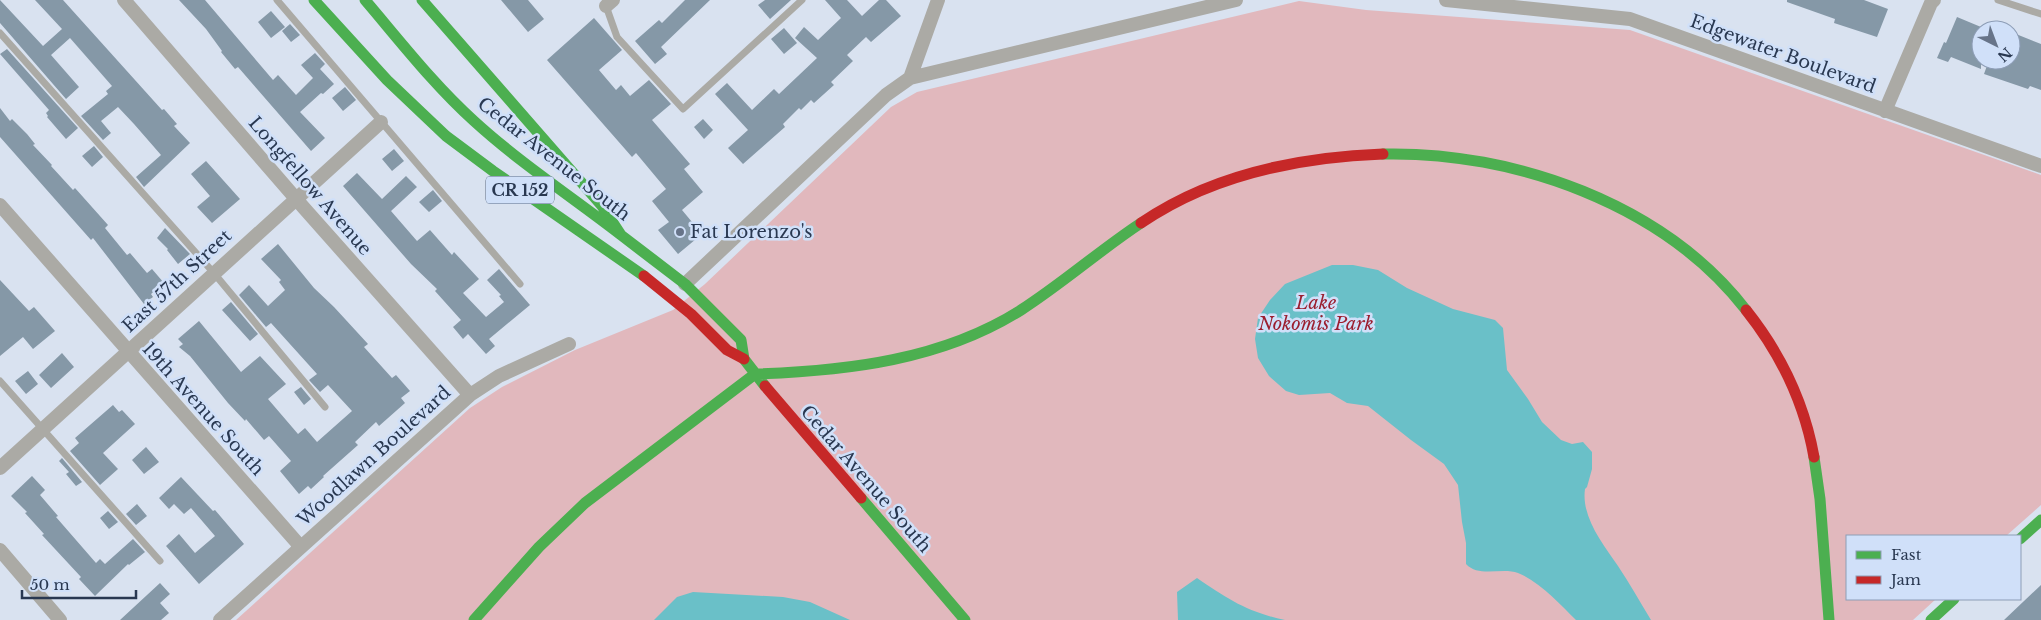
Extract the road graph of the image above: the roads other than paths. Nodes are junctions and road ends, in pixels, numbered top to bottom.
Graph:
1 (124, 0) edge
2 (277, 0) edge
3 (314, 0) edge
4 (365, 0) edge
5 (422, 0) edge
6 (802, 0) edge
7 (938, 0) edge
8 (1236, 0) edge
9 (1446, 0) edge
10 (1998, 0) edge
11 (1931, 1) edge
12 (610, 3) edge
13 (2041, 14) edge
14 (0, 34) edge
15 (910, 78) junction
16 (1885, 111) junction
17 (381, 122) junction
18 (2041, 166) edge
19 (295, 198) junction
20 (0, 205) edge
21 (621, 235) junction
22 (213, 272) junction
23 (520, 284) dead end
24 (685, 284) junction
25 (569, 344) dead end
26 (128, 351) junction
27 (744, 359) junction
28 (755, 374) junction
29 (0, 381) edge
30 (470, 395) junction
31 (325, 407) dead end
32 (42, 430) junction
33 (0, 468) edge
34 (2041, 520) edge
35 (2021, 538) edge
36 (300, 546) junction
37 (0, 550) edge
38 (160, 561) dead end
39 (1953, 600) edge
40 (60, 620) edge
41 (220, 620) edge
42 (474, 620) edge
43 (965, 620) edge
44 (1829, 620) edge
45 (1931, 620) edge

1 - 19 street, Longfellow Avenue
2 - 17 lane
3 - 27 main road, Cedar Avenue South / CR 152
4 - 21 main road, Cedar Avenue South / CR 152
5 - 21 main road
6 - 12 lane
7 - 15 street
8 - 15 street
9 - 16 street, Edgewater Boulevard
10 - 13 lane
11 - 16 street
14 - 22 lane
15 - 24 street
16 - 18 street, Edgewater Boulevard
17 - 19 street, East 57th Street
17 - 23 lane
19 - 22 street, East 57th Street
19 - 30 street, Longfellow Avenue
20 - 26 street, 19th Avenue South
21 - 24 main road, Cedar Avenue South / CR 152
22 - 26 street, East 57th Street
22 - 31 lane
24 - 27 main road, Cedar Avenue South / CR 152
25 - 30 street, Woodlawn Boulevard
26 - 32 street, East 57th Street
26 - 36 street, 19th Avenue South
27 - 28 main road, Cedar Avenue South / CR 152
28 - 42 main road
28 - 43 main road, Cedar Avenue South / CR 152
28 - 44 main road
29 - 32 lane
30 - 36 street, Woodlawn Boulevard
32 - 33 street, East 57th Street
32 - 38 lane
34 - 35 main road
36 - 41 street, Woodlawn Boulevard
37 - 40 street
39 - 45 main road

